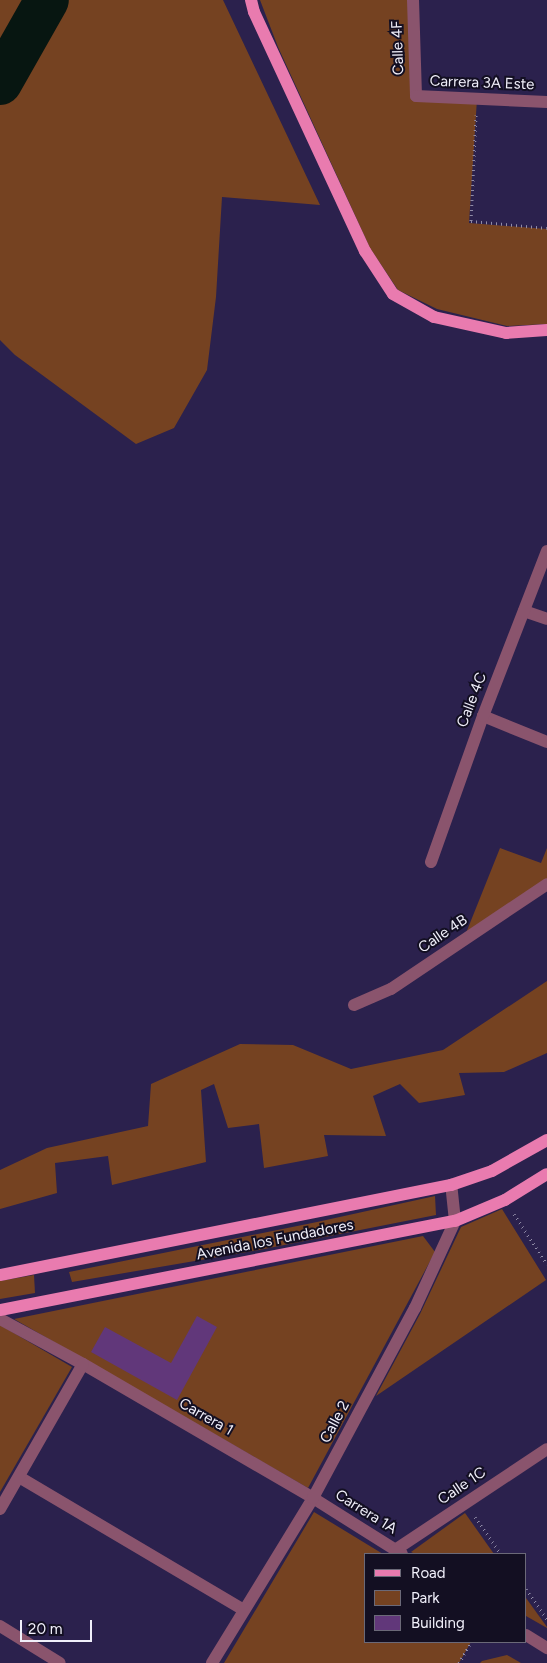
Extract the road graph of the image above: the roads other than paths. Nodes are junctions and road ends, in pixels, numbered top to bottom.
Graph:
1 (251, 0) edge
2 (413, 0) edge
3 (416, 96) joint
4 (547, 102) edge
5 (547, 330) edge
6 (547, 551) edge
7 (524, 610) junction
8 (547, 619) edge
9 (482, 716) junction
10 (547, 742) edge
11 (432, 862) dead end
12 (547, 884) edge
13 (354, 1005) dead end
14 (547, 1140) edge
15 (547, 1174) edge
16 (451, 1185) junction
17 (455, 1221) junction
18 (0, 1275) edge
19 (0, 1310) edge
20 (0, 1319) edge
21 (84, 1364) junction
22 (547, 1449) edge
23 (19, 1477) junction
24 (312, 1498) junction
25 (0, 1509) edge
26 (399, 1552) edge
27 (244, 1610) junction
28 (0, 1626) edge
29 (527, 1636) edge
30 (547, 1648) edge
31 (60, 1663) edge
32 (212, 1663) edge

1 - 5 main road
2 - 3 street, Calle 4F
3 - 4 street, Carrera 3A Este
6 - 7 street, Calle 4C
7 - 8 street
7 - 9 street, Calle 4C
9 - 10 street
9 - 11 street, Calle 4C
12 - 13 street, Calle 4B
14 - 16 main road, Avenida los Fundadores
15 - 17 main road, Avenida los Fundadores
16 - 17 street
16 - 18 main road, Avenida los Fundadores
17 - 19 main road, Avenida los Fundadores
17 - 24 street, Calle 2
20 - 21 street, Carrera 1
21 - 23 street
21 - 24 street, Carrera 1
22 - 26 street, Calle 1C
23 - 25 street
23 - 27 street
24 - 26 street, Carrera 1A
24 - 27 street, Calle 2
27 - 32 street, Calle 2
28 - 31 street
29 - 30 street

